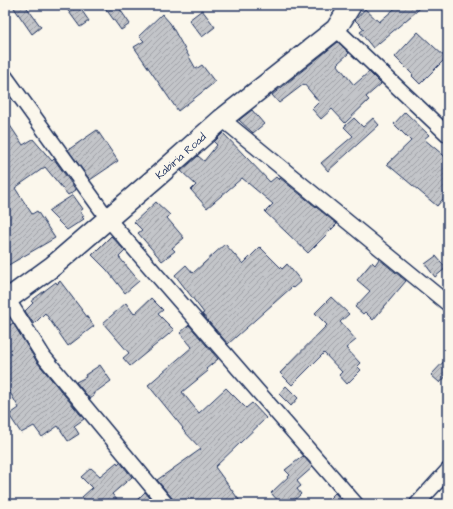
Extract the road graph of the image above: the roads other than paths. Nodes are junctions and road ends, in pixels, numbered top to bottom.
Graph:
1 (351, 5) edge
2 (336, 28) junction
3 (5, 76) edge
4 (222, 119) junction
5 (448, 135) edge
6 (108, 219) junction
7 (6, 299) edge
8 (448, 304) edge
9 (448, 470) edge
10 (166, 504) edge
11 (356, 504) edge
12 (417, 504) edge

1 - 2 main road, Kabiria Road
2 - 4 main road, Kabiria Road
2 - 5 street
3 - 6 street
4 - 6 main road, Kabiria Road
4 - 8 street
6 - 7 main road, Kabiria Road
6 - 11 street
7 - 10 street
9 - 12 street

